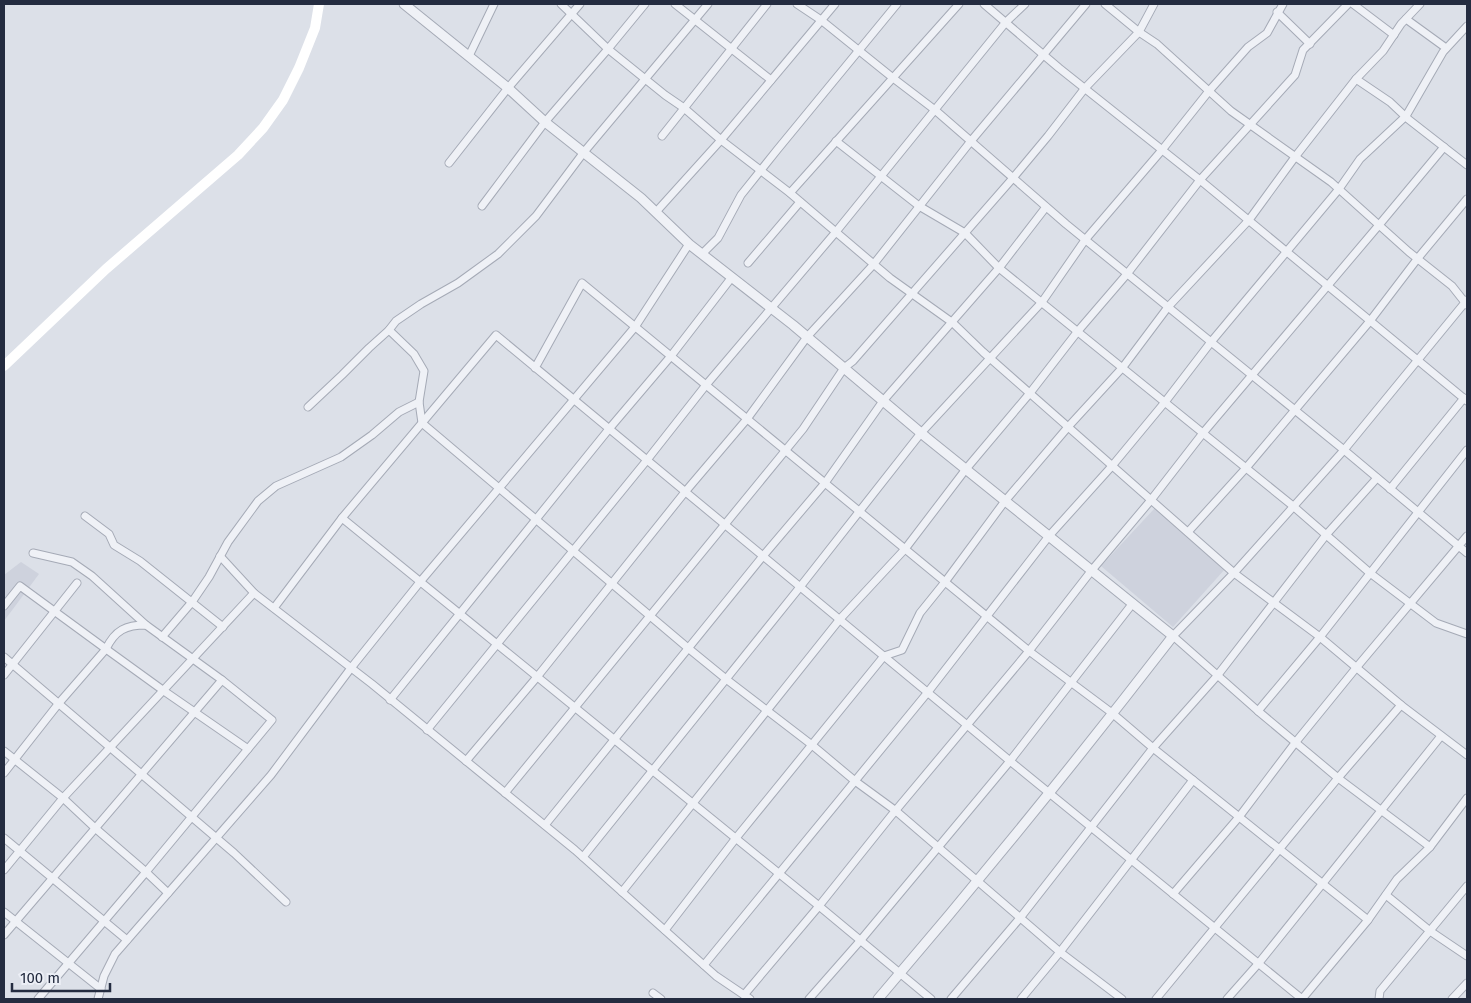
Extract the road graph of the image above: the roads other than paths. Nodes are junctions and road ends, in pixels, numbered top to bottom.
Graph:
1 (319, 4) edge
2 (404, 4) edge
3 (494, 4) edge
4 (561, 4) edge
5 (580, 4) edge
6 (645, 4) edge
7 (675, 4) edge
8 (708, 4) edge
9 (767, 4) edge
10 (797, 4) edge
11 (835, 4) edge
12 (897, 4) edge
13 (959, 4) edge
14 (984, 4) edge
15 (1025, 4) edge
16 (1086, 4) edge
17 (1105, 4) edge
18 (1154, 4) edge
19 (1283, 4) edge
20 (1348, 4) edge
21 (1354, 4) edge
22 (1420, 4) edge
23 (1277, 12) junction
24 (572, 14) junction
25 (695, 19) junction
26 (821, 20) junction
27 (1406, 20) junction
28 (1006, 22) junction
29 (1467, 26) edge
30 (1139, 32) junction
31 (1394, 35) junction
32 (1310, 44) junction
33 (732, 48) junction
34 (1446, 48) junction
35 (608, 49) junction
36 (859, 50) junction
37 (1044, 55) junction
38 (469, 56) junction
39 (645, 78) junction
40 (893, 78) junction
41 (1356, 79) junction
42 (771, 80) junction
43 (508, 88) junction
44 (1085, 88) junction
45 (1209, 92) junction
46 (684, 108) junction
47 (935, 110) junction
48 (1406, 116) junction
49 (545, 122) junction
50 (1249, 124) junction
51 (662, 136) dead end
52 (721, 140) junction
53 (836, 141) junction
54 (971, 141) junction
55 (1444, 146) junction
56 (1162, 150) junction
57 (584, 152) junction
58 (1295, 157) junction
59 (448, 163) dead end
60 (1467, 165) edge
61 (761, 170) junction
62 (881, 176) junction
63 (1013, 178) junction
64 (1200, 180) junction
65 (1339, 189) junction
66 (790, 192) junction
67 (1467, 199) edge
68 (800, 202) junction
69 (482, 206) dead end
70 (919, 206) junction
71 (1046, 206) junction
72 (656, 212) junction
73 (1248, 220) junction
74 (1379, 225) junction
75 (835, 233) junction
76 (964, 233) junction
77 (1085, 240) junction
78 (689, 244) junction
79 (1287, 252) junction
80 (702, 254) junction
81 (1418, 258) junction
82 (748, 264) dead end
83 (873, 265) junction
84 (1000, 268) junction
85 (1127, 274) junction
86 (732, 277) junction
87 (1327, 285) junction
88 (912, 294) junction
89 (1042, 302) junction
90 (1466, 303) edge
91 (770, 308) junction
92 (1168, 308) junction
93 (1370, 320) junction
94 (952, 323) junction
95 (635, 327) junction
96 (389, 330) junction
97 (1078, 331) junction
98 (807, 337) junction
99 (1211, 342) junction
100 (670, 356) junction
101 (991, 359) junction
102 (1418, 360) junction
103 (4, 366) edge
104 (1122, 367) junction
105 (535, 368) junction
106 (844, 368) junction
107 (1253, 376) junction
108 (706, 385) junction
109 (1030, 393) junction
110 (573, 399) junction
111 (1466, 400) edge
112 (883, 401) junction
113 (419, 402) junction
114 (1165, 402) junction
115 (308, 407) dead end
116 (1294, 410) junction
117 (747, 419) junction
118 (422, 423) junction
119 (1068, 427) junction
120 (609, 429) junction
121 (921, 433) junction
122 (1204, 433) junction
123 (785, 450) junction
124 (1344, 450) junction
125 (1467, 450) edge
126 (647, 460) junction
127 (1112, 466) junction
128 (1246, 468) junction
129 (966, 469) junction
130 (1377, 478) junction
131 (825, 483) junction
132 (499, 488) junction
133 (1390, 489) junction
134 (685, 492) junction
135 (1151, 500) junction
136 (1005, 501) junction
137 (1293, 506) junction
138 (860, 512) junction
139 (1418, 512) junction
140 (85, 516) dead end
141 (342, 518) junction
142 (536, 519) junction
143 (725, 524) junction
144 (1188, 532) junction
145 (1326, 535) junction
146 (1049, 536) junction
147 (1467, 536) edge
148 (1459, 546) junction
149 (905, 549) junction
150 (573, 551) junction
151 (34, 553) dead end
152 (1467, 553) edge
153 (220, 556) junction
154 (762, 556) junction
155 (1092, 570) junction
156 (1370, 572) junction
157 (1234, 573) junction
158 (420, 582) junction
159 (945, 582) junction
160 (77, 583) dead end
161 (612, 583) junction
162 (800, 587) junction
163 (254, 593) junction
164 (192, 602) junction
165 (1133, 603) junction
166 (1274, 603) junction
167 (1410, 604) junction
168 (4, 606) edge
169 (274, 608) junction
170 (54, 611) junction
171 (460, 614) junction
172 (649, 616) junction
173 (986, 616) junction
174 (840, 619) junction
175 (146, 625) junction
176 (223, 627) junction
177 (1467, 634) edge
178 (1173, 636) junction
179 (162, 637) junction
180 (1320, 637) junction
181 (497, 644) junction
182 (106, 648) junction
183 (688, 648) junction
184 (1029, 651) junction
185 (884, 656) junction
186 (4, 657) edge
187 (193, 659) junction
188 (12, 664) junction
189 (351, 668) junction
190 (1356, 668) junction
191 (4, 675) edge
192 (1217, 676) junction
193 (537, 677) junction
194 (726, 679) junction
195 (222, 680) junction
196 (1071, 683) junction
197 (164, 691) junction
198 (928, 692) junction
199 (390, 700) junction
200 (59, 703) junction
201 (1401, 705) junction
202 (574, 708) junction
203 (767, 710) junction
204 (1258, 711) junction
205 (195, 712) junction
206 (1112, 714) junction
207 (967, 725) junction
208 (428, 730) junction
209 (1442, 736) junction
210 (614, 739) junction
211 (1296, 743) junction
212 (812, 745) junction
213 (111, 748) junction
214 (1153, 748) junction
215 (248, 749) junction
216 (4, 751) edge
217 (1467, 755) edge
218 (14, 760) junction
219 (466, 761) junction
220 (1010, 762) junction
221 (652, 771) junction
222 (4, 773) edge
223 (142, 774) junction
224 (1338, 778) junction
225 (1193, 780) junction
226 (855, 781) junction
227 (505, 793) junction
228 (1048, 793) junction
229 (63, 798) junction
230 (1467, 800) edge
231 (693, 804) junction
232 (896, 811) junction
233 (1381, 811) junction
234 (192, 817) junction
235 (1239, 817) junction
236 (545, 826) junction
237 (1090, 827) junction
238 (95, 828) junction
239 (4, 838) edge
240 (216, 838) junction
241 (736, 838) junction
242 (1430, 847) junction
243 (938, 848) junction
244 (1280, 850) junction
245 (20, 851) junction
246 (583, 857) junction
247 (1131, 860) junction
248 (4, 870) edge
249 (146, 872) junction
250 (780, 874) junction
251 (53, 877) junction
252 (978, 880) junction
253 (1322, 884) junction
254 (1467, 886) edge
255 (622, 892) junction
256 (168, 893) junction
257 (1173, 894) junction
258 (1386, 895) junction
259 (286, 902) dead end
260 (819, 906) junction
261 (4, 912) edge
262 (1020, 918) junction
263 (1368, 920) junction
264 (104, 921) junction
265 (15, 922) junction
266 (1215, 929) junction
267 (665, 930) junction
268 (1430, 931) junction
269 (4, 935) edge
270 (127, 940) junction
271 (860, 941) junction
272 (1060, 952) junction
273 (1467, 956) edge
274 (68, 963) junction
275 (1258, 964) junction
276 (704, 965) junction
277 (900, 973) junction
278 (1467, 983) edge
279 (101, 989) junction
280 (653, 992) dead end
281 (747, 997) edge
282 (38, 999) edge
283 (98, 999) edge
284 (661, 999) edge
285 (809, 999) edge
286 (878, 999) edge
287 (931, 999) edge
288 (951, 999) edge
289 (1021, 999) edge
290 (1122, 999) edge
291 (1156, 999) edge
292 (1227, 999) edge
293 (1379, 999) edge
294 (1452, 999) edge

1 - 103 main road
2 - 38 street
3 - 38 street
4 - 24 street
5 - 24 street
6 - 35 street
7 - 25 street
8 - 25 street
9 - 33 street
10 - 26 street
11 - 26 street
12 - 36 street
13 - 40 street
14 - 28 street
15 - 28 street
16 - 37 street
17 - 30 street
18 - 30 street
19 - 23 street
20 - 32 street
21 - 31 street
22 - 27 street
23 - 32 street
23 - 45 street
24 - 35 street
24 - 43 street
25 - 33 street
25 - 39 street
26 - 36 street
26 - 42 street
27 - 31 street
27 - 34 street
28 - 37 street
28 - 47 street
29 - 34 street
30 - 44 street
30 - 45 street
31 - 41 street
32 - 50 street
33 - 42 street
33 - 46 street
34 - 48 street
35 - 39 street
35 - 49 street
36 - 40 street
36 - 61 street
37 - 44 street
37 - 54 street
38 - 43 street
39 - 46 street
39 - 57 street
40 - 47 street
40 - 53 street
41 - 48 street
41 - 58 street
42 - 52 street
43 - 49 street
43 - 59 street
44 - 56 street
44 - 63 street
45 - 50 street
45 - 56 street
46 - 51 street
46 - 52 street
47 - 54 street
47 - 62 street
48 - 55 street
48 - 65 street
49 - 57 street
49 - 69 street
50 - 58 street
50 - 64 street
52 - 61 street
52 - 72 street
53 - 62 street
53 - 66 street
54 - 63 street
54 - 70 street
55 - 60 street
55 - 74 street
56 - 64 street
56 - 77 street
57 - 72 street
57 - 96 street
58 - 65 street
58 - 73 street
61 - 66 street
61 - 80 street
62 - 70 street
62 - 75 street
63 - 71 street
63 - 76 street
64 - 73 street
64 - 85 street
65 - 74 street
65 - 79 street
66 - 68 street
67 - 81 street
68 - 75 street
68 - 82 street
70 - 76 street
70 - 83 street
71 - 77 street
71 - 84 street
72 - 78 street
73 - 79 street
73 - 92 street
74 - 81 street
74 - 87 street
75 - 83 street
75 - 91 street
76 - 84 street
76 - 88 street
77 - 85 street
77 - 89 street
78 - 80 street
78 - 95 street
79 - 87 street
79 - 99 street
80 - 86 street
81 - 90 street
81 - 93 street
83 - 88 street
83 - 98 street
84 - 89 street
84 - 94 street
85 - 92 street
85 - 97 street
86 - 91 street
86 - 100 street
87 - 93 street
87 - 107 street
88 - 94 street
88 - 106 street
89 - 97 street
89 - 101 street
90 - 102 street
91 - 98 street
91 - 108 street
92 - 99 street
92 - 104 street
93 - 102 street
93 - 116 street
94 - 101 street
94 - 112 street
95 - 100 street
95 - 105 street
95 - 110 street
96 - 113 street
96 - 115 street
97 - 104 street
97 - 109 street
98 - 106 street
98 - 117 street
99 - 107 street
99 - 114 street
100 - 108 street
100 - 120 street
101 - 109 street
101 - 121 street
102 - 111 street
102 - 124 street
104 - 114 street
104 - 119 street
105 - 110 street
105 - 118 street
106 - 112 street
106 - 123 street
107 - 116 street
107 - 122 street
108 - 117 street
108 - 126 street
109 - 119 street
109 - 129 street
110 - 120 street
110 - 132 street
111 - 133 street
112 - 121 street
112 - 131 street
113 - 118 street
113 - 153 street
114 - 122 street
114 - 127 street
116 - 124 street
116 - 128 street
117 - 123 street
117 - 134 street
118 - 132 street
118 - 141 street
119 - 127 street
119 - 136 street
120 - 126 street
120 - 142 street
121 - 129 street
121 - 138 street
122 - 128 street
122 - 135 street
123 - 131 street
123 - 143 street
124 - 130 street
124 - 137 street
125 - 139 street
126 - 134 street
126 - 150 street
127 - 135 street
127 - 146 street
128 - 137 street
128 - 144 street
129 - 136 street
129 - 149 street
130 - 133 street
130 - 145 street
131 - 138 street
131 - 154 street
132 - 142 street
132 - 158 street
133 - 139 street
134 - 143 street
134 - 161 street
135 - 144 street
135 - 155 street
136 - 146 street
136 - 159 street
137 - 145 street
137 - 157 street
138 - 149 street
138 - 162 street
139 - 148 street
139 - 156 street
140 - 164 street
141 - 158 street
141 - 169 street
142 - 150 street
142 - 171 street
143 - 154 street
143 - 172 street
144 - 157 street
145 - 156 street
145 - 166 street
146 - 155 street
146 - 173 street
147 - 148 street
148 - 152 street
148 - 167 street
149 - 159 street
149 - 174 street
150 - 161 street
150 - 181 street
151 - 175 street
153 - 163 street
153 - 164 street
154 - 162 street
154 - 183 street
155 - 165 street
155 - 184 street
156 - 167 street
156 - 180 street
157 - 166 street
157 - 178 street
158 - 171 street
158 - 189 street
159 - 173 street
159 - 185 street
160 - 170 street
161 - 172 street
161 - 193 street
162 - 174 street
162 - 194 street
163 - 169 street
163 - 176 street
164 - 176 street
164 - 179 street
165 - 178 street
165 - 196 street
166 - 180 street
166 - 192 street
167 - 177 street
167 - 190 street
168 - 170 street
169 - 189 street
170 - 182 street
170 - 188 street
171 - 181 street
171 - 199 street
172 - 183 street
172 - 202 street
173 - 184 street
173 - 198 street
174 - 185 street
174 - 203 street
175 - 179 street
175 - 182 street
176 - 187 street
178 - 192 street
178 - 206 street
179 - 187 street
180 - 190 street
180 - 204 street
181 - 193 street
181 - 208 street
182 - 197 street
182 - 200 street
183 - 194 street
183 - 210 street
184 - 196 street
184 - 207 street
185 - 198 street
185 - 212 street
186 - 188 street
187 - 195 street
187 - 197 street
188 - 191 street
188 - 200 street
189 - 199 street
189 - 240 street
190 - 201 street
190 - 211 street
192 - 204 street
192 - 214 street
193 - 202 street
193 - 219 street
194 - 203 street
194 - 221 street
195 - 205 street
195 - 215 street
196 - 206 street
196 - 220 street
197 - 205 street
197 - 213 street
198 - 207 street
198 - 226 street
199 - 208 street
200 - 213 street
200 - 218 street
201 - 209 street
201 - 224 street
202 - 210 street
202 - 227 street
203 - 212 street
203 - 231 street
204 - 211 street
205 - 215 street
205 - 223 street
206 - 214 street
206 - 228 street
207 - 220 street
207 - 232 street
208 - 219 street
209 - 217 street
209 - 233 street
210 - 221 street
210 - 236 street
211 - 224 street
211 - 235 street
212 - 226 street
212 - 241 street
213 - 223 street
213 - 229 street
214 - 225 street
214 - 237 street
215 - 234 street
216 - 218 street
218 - 222 street
218 - 229 street
219 - 227 street
220 - 228 street
220 - 243 street
221 - 231 street
221 - 246 street
223 - 234 street
223 - 238 street
224 - 233 street
224 - 244 street
225 - 235 street
225 - 247 street
226 - 232 street
226 - 250 street
227 - 236 street
228 - 237 street
228 - 252 street
229 - 238 street
229 - 245 street
230 - 242 street
231 - 241 street
231 - 255 street
232 - 243 street
232 - 260 street
233 - 242 street
233 - 253 street
234 - 240 street
234 - 249 street
235 - 244 street
235 - 257 street
236 - 246 street
237 - 247 street
237 - 262 street
238 - 249 street
238 - 251 street
239 - 245 street
240 - 256 street
240 - 259 street
241 - 250 street
241 - 267 street
242 - 258 street
243 - 252 street
243 - 271 street
244 - 253 street
244 - 266 street
245 - 248 street
245 - 251 street
246 - 255 street
247 - 257 street
247 - 272 street
249 - 256 street
249 - 264 street
250 - 260 street
250 - 276 street
251 - 264 street
251 - 265 street
252 - 262 street
252 - 277 street
253 - 263 street
253 - 275 street
254 - 268 street
255 - 267 street
256 - 270 street
257 - 266 street
258 - 263 street
258 - 268 street
260 - 271 street
260 - 281 street
261 - 265 street
262 - 272 street
262 - 288 street
263 - 275 street
264 - 270 street
264 - 274 street
265 - 269 street
265 - 274 street
266 - 275 street
266 - 291 street
267 - 276 street
268 - 273 street
268 - 293 street
270 - 279 street
271 - 277 street
271 - 285 street
272 - 289 street
272 - 290 street
274 - 279 street
274 - 282 street
275 - 292 street
276 - 281 street
277 - 286 street
277 - 287 street
278 - 294 street
279 - 283 street
280 - 284 street

